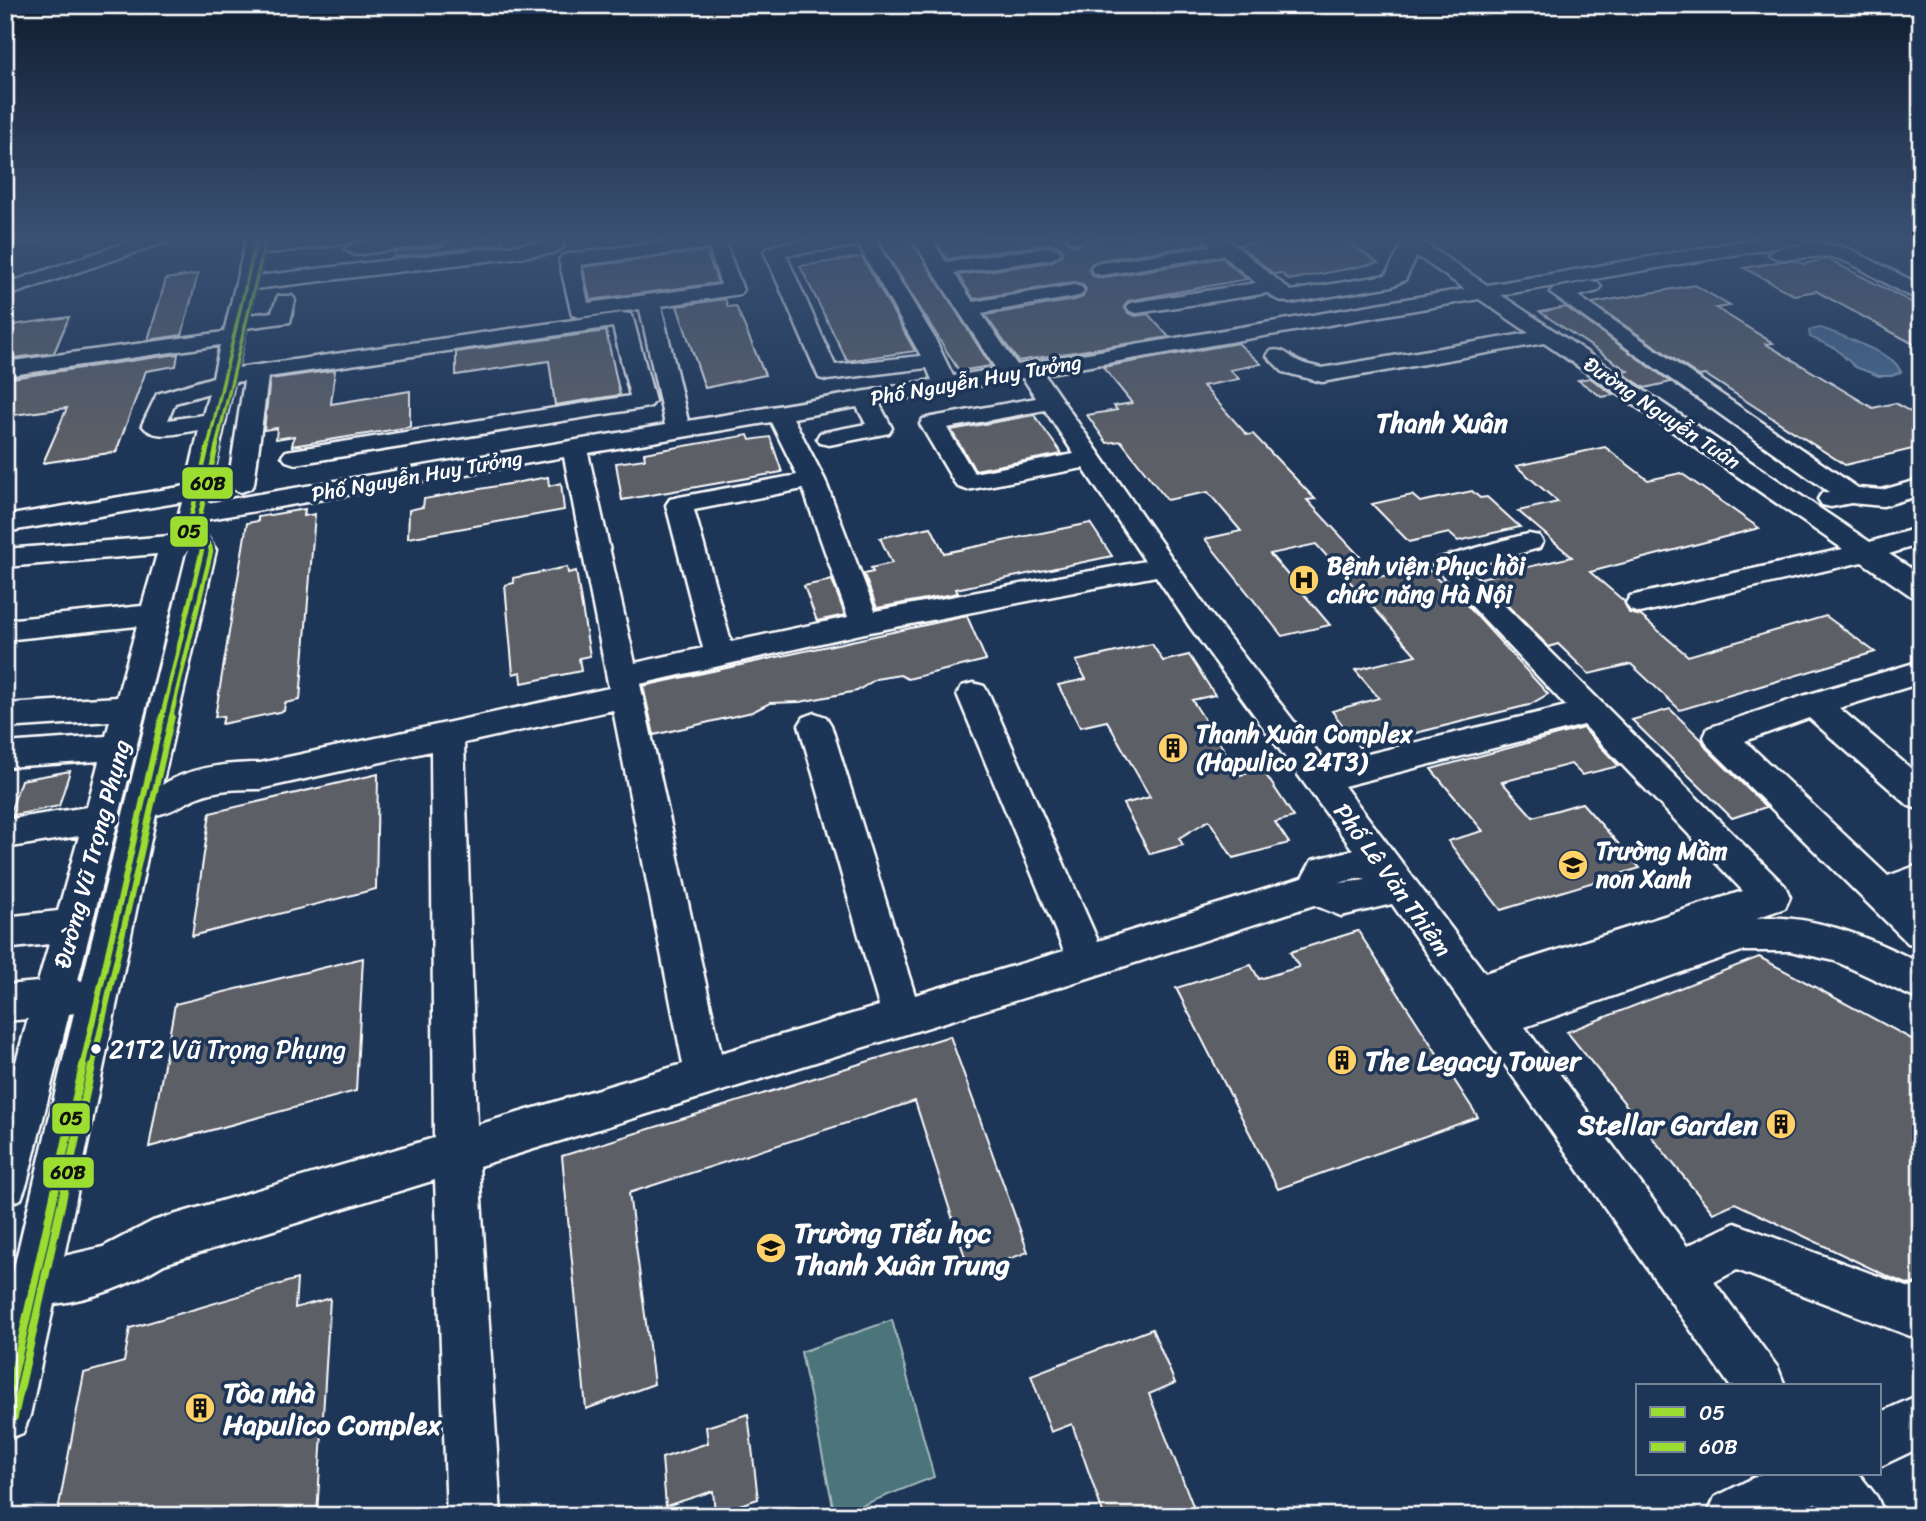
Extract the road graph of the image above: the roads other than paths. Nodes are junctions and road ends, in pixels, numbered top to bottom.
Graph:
1 (240, 308) edge
2 (284, 308) edge
3 (579, 308) edge
4 (597, 308) edge
5 (652, 308) edge
6 (799, 308) edge
7 (906, 308) edge
8 (974, 308) edge
9 (1414, 308) edge
10 (1507, 308) edge
11 (1582, 308) edge
12 (968, 309) joint
13 (1549, 336) junction
14 (268, 349) dead end
15 (229, 355) junction
16 (1278, 356) dead end
17 (933, 360) junction
18 (5, 369) edge
19 (257, 372) junction
20 (946, 385) junction
21 (1033, 388) junction
22 (865, 399) junction
23 (779, 414) junction
24 (214, 421) junction
25 (678, 431) junction
26 (829, 438) dead end
27 (575, 449) junction
28 (295, 456) dead end
29 (1084, 460) junction
30 (355, 464) dead end
31 (1921, 466) edge
32 (812, 480) junction
33 (241, 484) junction
34 (1921, 487) edge
35 (1851, 495) junction
36 (1802, 506) junction
37 (188, 520) junction
38 (5, 524) edge
39 (1921, 536) edge
40 (1529, 542) dead end
41 (1867, 552) junction
42 (7, 561) edge
43 (1164, 566) junction
44 (1921, 589) edge
45 (1640, 603) dead end
46 (156, 614) junction
47 (866, 623) junction
48 (5, 631) edge
49 (720, 655) junction
50 (1921, 672) edge
51 (623, 686) junction
52 (973, 694) dead end
53 (1814, 704) junction
54 (131, 708) junction
55 (1591, 712) junction
56 (5, 716) edge
57 (815, 724) dead end
58 (447, 734) junction
59 (119, 747) junction
60 (5, 755) edge
61 (1320, 779) junction
62 (1921, 797) edge
63 (155, 802) junction
64 (102, 818) junction
65 (5, 834) edge
66 (1388, 870) junction
67 (1921, 879) edge
68 (1883, 894) junction
69 (73, 925) junction
70 (1921, 931) edge
71 (5, 933) edge
72 (1088, 961) junction
73 (1921, 984) edge
74 (99, 991) junction
75 (54, 1000) junction
76 (5, 1003) edge
77 (1485, 1006) junction
78 (902, 1017) junction
79 (706, 1077) junction
80 (14, 1115) edge
81 (456, 1152) junction
82 (5, 1183) edge
83 (1678, 1275) junction
84 (34, 1282) junction
85 (1917, 1315) edge
86 (1759, 1384) edge
87 (5, 1415) edge
88 (1921, 1419) edge
89 (1881, 1440) edge
90 (1812, 1476) edge
91 (1827, 1476) edge
92 (474, 1516) edge
93 (1734, 1516) edge
94 (1857, 1516) edge

1 - 15 street, Đường Vũ Trọng Phụng
2 - 15 street
3 - 4 street
5 - 25 street
6 - 17 street
7 - 17 street
8 - 12 street
9 - 21 street, Phố Nguyễn Huy Tưởng
10 - 13 street, Đường Nguyễn Tuân
11 - 35 street
12 - 21 street, Phố Lê Văn Thiêm
13 - 16 street
13 - 36 street, Đường Nguyễn Tuân
14 - 15 street
15 - 18 street
15 - 19 street
15 - 24 street, Đường Vũ Trọng Phụng
15 - 24 street
17 - 20 street
19 - 28 street
19 - 33 street
20 - 21 street, Phố Nguyễn Huy Tưởng
20 - 22 street, Phố Nguyễn Huy Tưởng
21 - 29 street, Phố Lê Văn Thiêm
21 - 29 street
22 - 23 street, Phố Nguyễn Huy Tưởng
22 - 26 street
23 - 25 street, Phố Nguyễn Huy Tưởng
23 - 32 street
24 - 37 street, Đường Vũ Trọng Phụng
25 - 27 street, Phố Nguyễn Huy Tưởng
27 - 37 street, Phố Nguyễn Huy Tưởng
27 - 51 street
29 - 43 street, Phố Lê Văn Thiêm
30 - 33 street
31 - 35 street
32 - 47 street
32 - 49 street
33 - 37 street
34 - 35 street
35 - 36 street
36 - 41 street, Đường Nguyễn Tuân
37 - 38 street
37 - 42 street
37 - 46 street, Đường Vũ Trọng Phụng
37 - 63 street, Đường Vũ Trọng Phụng
39 - 41 street
40 - 55 street
41 - 44 street, Đường Nguyễn Tuân
41 - 45 lane
43 - 47 street
43 - 61 street, Phố Lê Văn Thiêm
46 - 48 street
46 - 54 street, Đường Vũ Trọng Phụng
47 - 49 street
49 - 51 street
50 - 53 street
51 - 58 street
51 - 79 street
52 - 72 street
53 - 62 street
53 - 68 street
54 - 56 street
54 - 59 street, Đường Vũ Trọng Phụng
55 - 61 street
55 - 77 street
57 - 78 street
58 - 63 street
58 - 81 street
59 - 60 street
59 - 64 street, Đường Vũ Trọng Phụng
61 - 66 street, Phố Lê Văn Thiêm
63 - 74 street, Đường Vũ Trọng Phụng
64 - 65 street
64 - 69 street, Đường Vũ Trọng Phụng
66 - 72 street
66 - 77 street, Phố Lê Văn Thiêm
67 - 68 street
68 - 70 street
69 - 71 street
69 - 75 street, Đường Vũ Trọng Phụng
72 - 78 street
73 - 77 street
74 - 75 street
74 - 84 street, Đường Vũ Trọng Phụng
75 - 76 street
75 - 80 street, Đường Vũ Trọng Phụng
77 - 83 street, Phố Lê Văn Thiêm
78 - 79 street
79 - 81 street
80 - 82 street, Đường Vũ Trọng Phụng
81 - 84 street
81 - 92 street
83 - 85 street
83 - 86 street, Phố Lê Văn Thiêm
84 - 87 street, Đường Vũ Trọng Phụng
88 - 89 street
90 - 93 street
91 - 94 street

